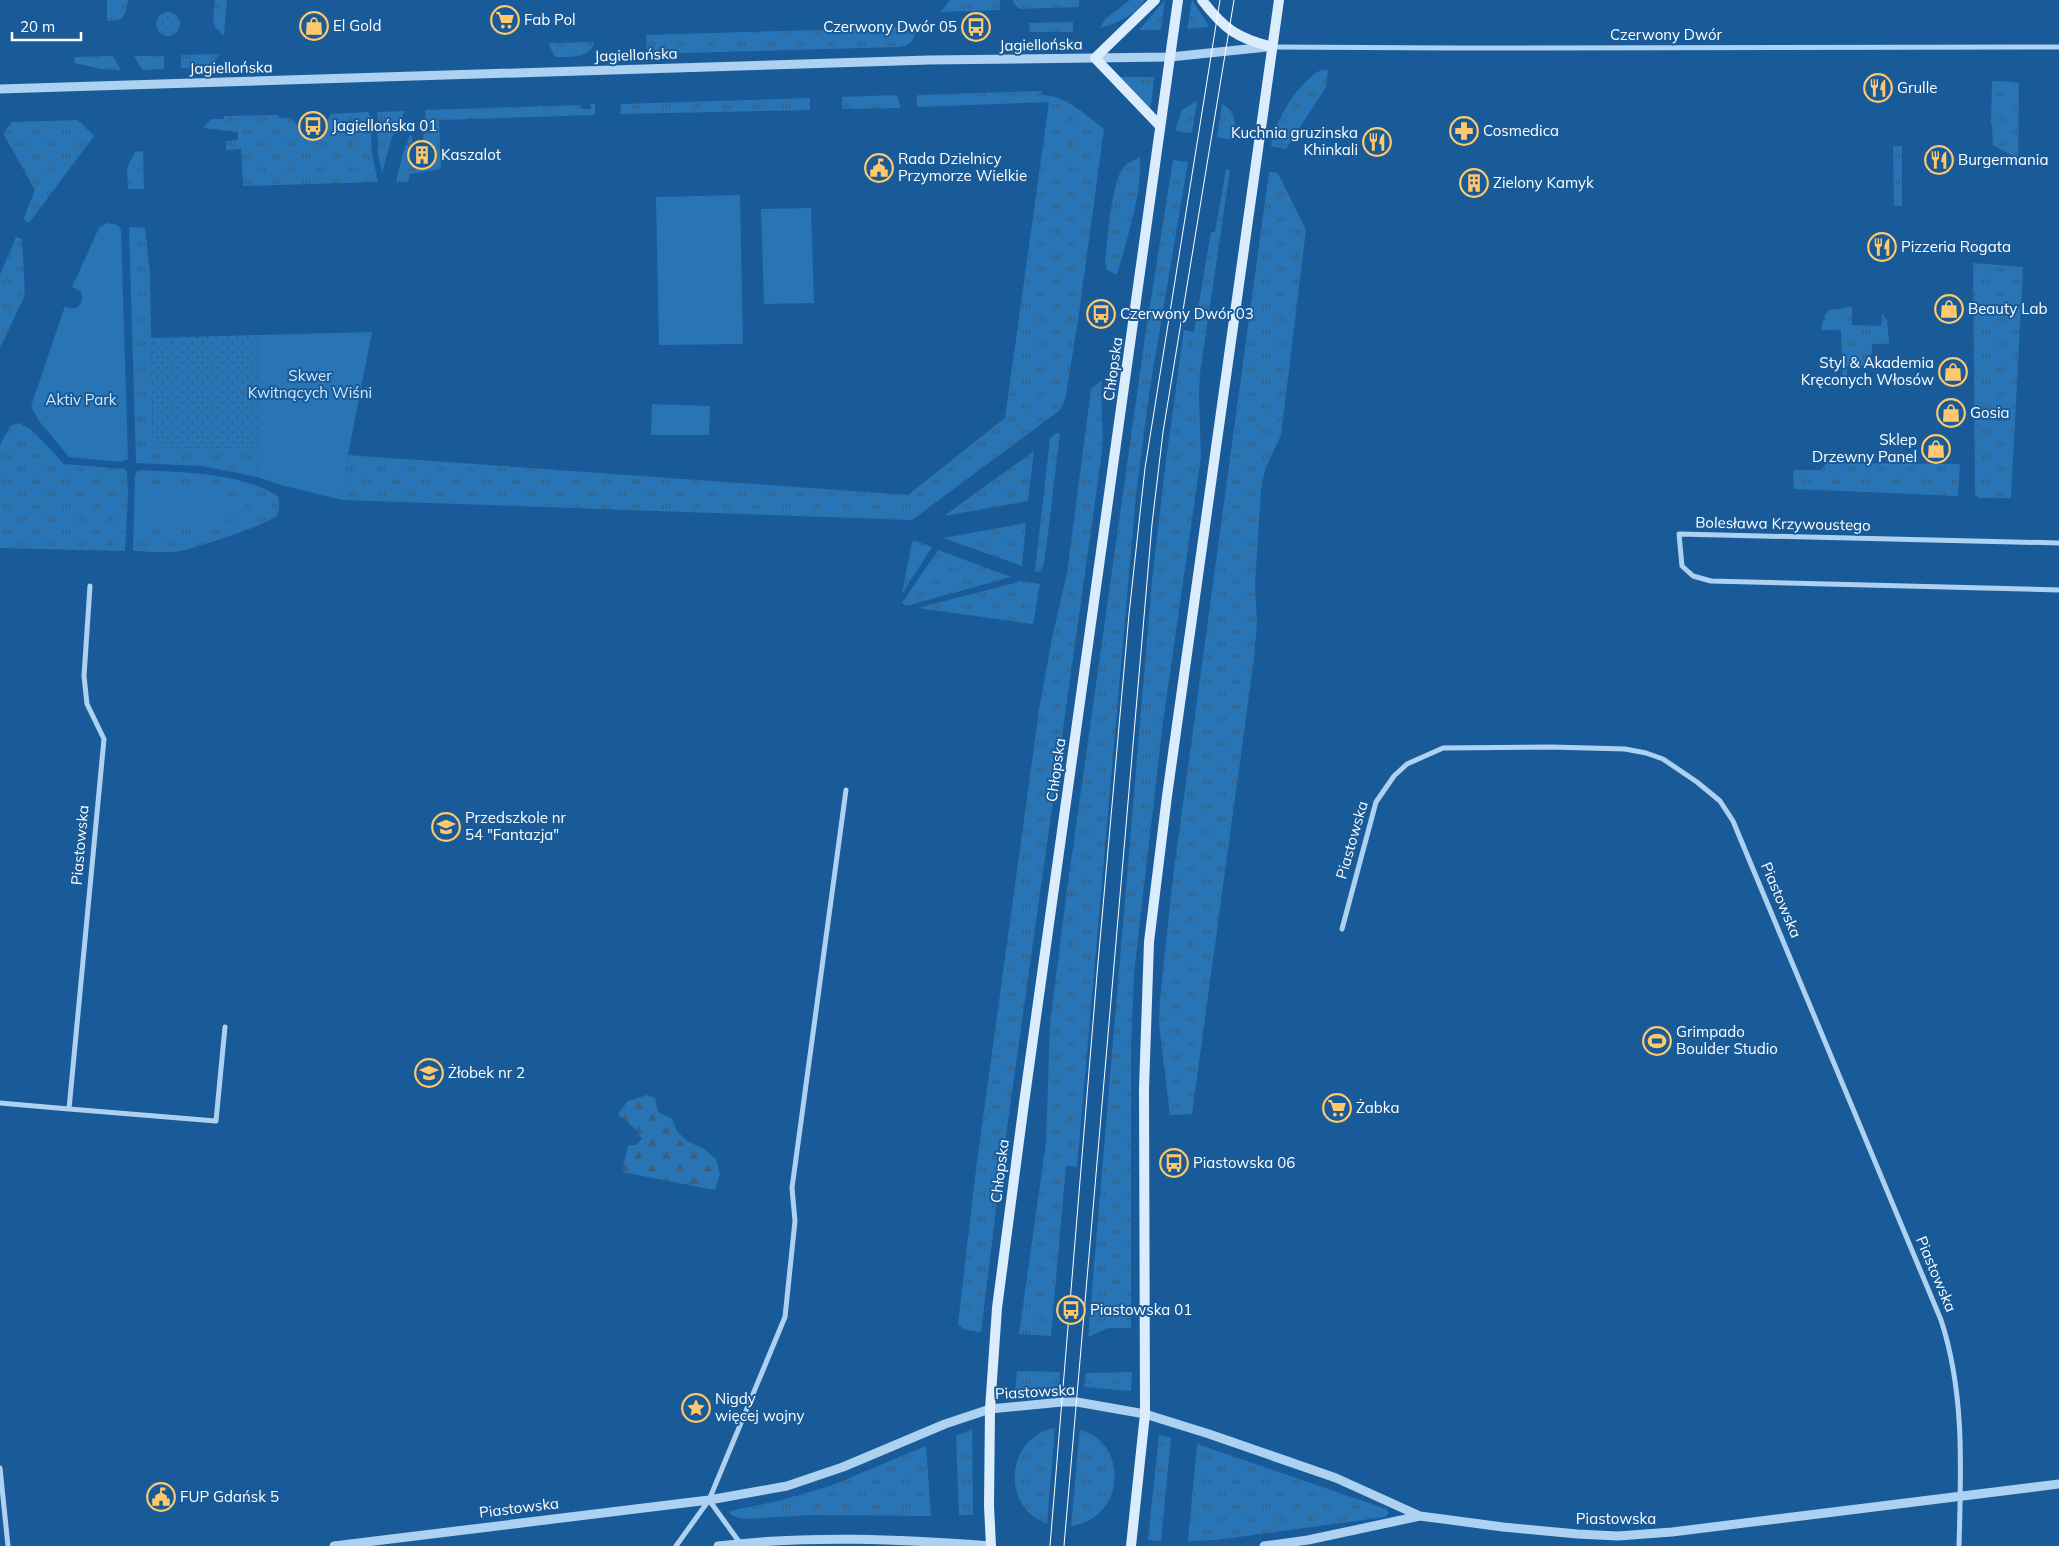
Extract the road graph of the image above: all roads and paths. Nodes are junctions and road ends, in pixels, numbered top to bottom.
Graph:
1 (1155, 0) edge
2 (1178, 0) edge
3 (1202, 0) edge
4 (1279, 0) edge
5 (1272, 46) junction
6 (2059, 47) edge
7 (1170, 57) junction
8 (1095, 58) junction
9 (0, 88) edge
10 (1160, 126) junction
11 (2059, 543) edge
12 (90, 586) dead end
13 (2059, 590) edge
14 (846, 790) dead end
15 (1342, 928) dead end
16 (225, 1027) dead end
17 (0, 1103) edge
18 (69, 1109) junction
19 (990, 1409) junction
20 (1144, 1414) junction
21 (0, 1468) edge
22 (2059, 1484) edge
23 (1961, 1496) junction
24 (709, 1500) junction
25 (1420, 1516) junction
26 (803, 1542) edge
27 (740, 1544) junction
28 (8, 1546) edge
29 (334, 1546) edge
30 (676, 1546) edge
31 (718, 1546) edge
32 (991, 1546) edge
33 (1131, 1546) edge
34 (1264, 1546) edge
35 (1959, 1546) edge

1 - 8 main road
2 - 7 main road, Chłopska
3 - 5 main road
4 - 5 main road
5 - 6 street, Czerwony Dwór
5 - 7 street, Jagiellońska
5 - 20 main road
7 - 8 street, Jagiellońska
7 - 10 main road, Chłopska
8 - 9 street, Jagiellońska
8 - 10 main road
10 - 19 main road, Chłopska
11 - 13 street, Bolesława Krzywoustego
12 - 18 street, Piastowska
14 - 24 street
15 - 23 street, Piastowska
16 - 18 street
17 - 18 street
19 - 20 street, Piastowska
19 - 24 street, Piastowska
19 - 32 main road, Chłopska
20 - 25 street, Piastowska
20 - 33 main road
21 - 28 street
22 - 23 street, Piastowska
23 - 25 street, Piastowska
23 - 35 street
24 - 27 street
24 - 29 street, Piastowska
24 - 30 street
25 - 34 street, Piastowska
26 - 27 street
26 - 32 street
27 - 31 street

